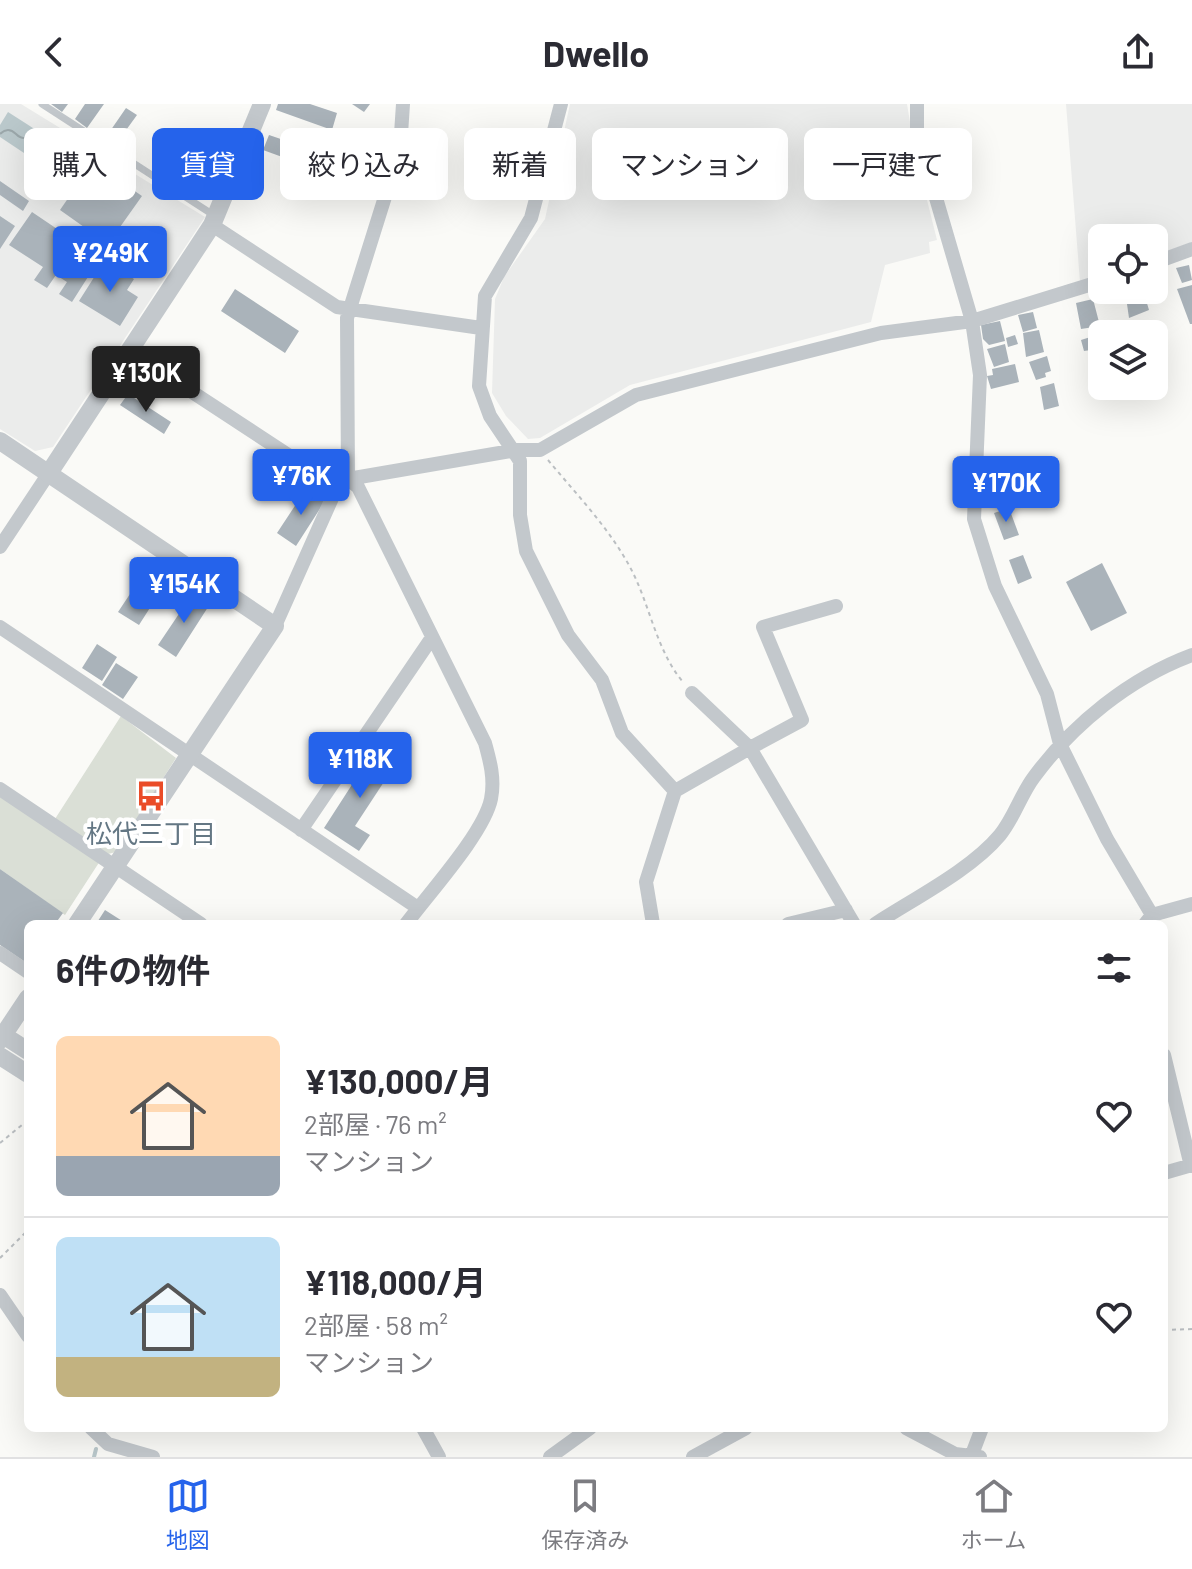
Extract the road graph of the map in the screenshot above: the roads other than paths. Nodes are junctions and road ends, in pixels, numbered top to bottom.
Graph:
1 (42, 104) edge
2 (262, 104) edge
3 (403, 104) edge
4 (561, 104) edge
5 (917, 104) edge
6 (214, 221) junction
7 (1192, 249) edge
8 (1168, 258) edge
9 (1088, 285) edge
10 (349, 309) junction
11 (972, 321) junction
12 (481, 328) junction
13 (131, 352) junction
14 (0, 441) edge
15 (516, 450) junction
16 (49, 473) junction
17 (343, 483) junction
18 (0, 547) edge
19 (836, 606) dead end
20 (275, 626) junction
21 (0, 627) edge
22 (431, 639) junction
23 (1192, 655) edge
24 (692, 693) road end
25 (1060, 744) junction
26 (750, 748) junction
27 (189, 754) junction
28 (0, 789) edge
29 (675, 791) junction
30 (301, 830) junction
31 (115, 867) junction
32 (1192, 904) edge
33 (418, 908) junction
34 (846, 910) junction
35 (80, 920) edge
36 (195, 920) edge
37 (409, 920) edge
38 (652, 920) edge
39 (805, 920) edge
40 (852, 920) edge
41 (881, 920) edge
42 (1148, 920) edge
43 (0, 953) edge
44 (24, 969) edge
45 (24, 1004) edge
46 (1, 1036) edge
47 (24, 1049) edge
48 (0, 1056) edge
49 (24, 1071) edge
50 (1168, 1071) edge
51 (1192, 1166) edge
52 (1168, 1172) edge
53 (0, 1295) edge
54 (24, 1330) edge
55 (94, 1432) edge
56 (425, 1432) edge
57 (584, 1432) edge
58 (739, 1432) edge
59 (914, 1432) edge
60 (980, 1432) edge
61 (105, 1450) edge
62 (971, 1456) edge
63 (153, 1457) edge
64 (439, 1457) edge
65 (550, 1457) edge
66 (693, 1457) edge
67 (980, 1457) edge

1 - 6 lane
2 - 6 street
3 - 10 street
4 - 12 street
5 - 11 street
6 - 10 street
6 - 13 street
7 - 8 street
9 - 11 street
10 - 12 street
10 - 17 street
11 - 15 street
11 - 25 street
12 - 15 street
13 - 16 street
13 - 17 street
14 - 16 street
15 - 17 street
15 - 29 street
16 - 18 street
16 - 20 street
17 - 20 street
17 - 22 street
19 - 26 street
20 - 27 street
21 - 27 street
22 - 30 street
22 - 33 street
23 - 25 street
24 - 26 street
25 - 41 street
25 - 42 street
26 - 29 street
26 - 34 street
27 - 30 street
27 - 31 street
28 - 31 street
29 - 38 street
30 - 33 street
31 - 35 street
31 - 36 street
32 - 42 street
33 - 37 street
34 - 39 street
34 - 40 street
43 - 44 street
45 - 46 street
46 - 47 street
48 - 49 street
50 - 51 street
51 - 52 street
53 - 54 street
55 - 61 street
56 - 64 street
57 - 65 street
58 - 66 street
59 - 62 street
60 - 62 street
61 - 63 street
62 - 67 street

